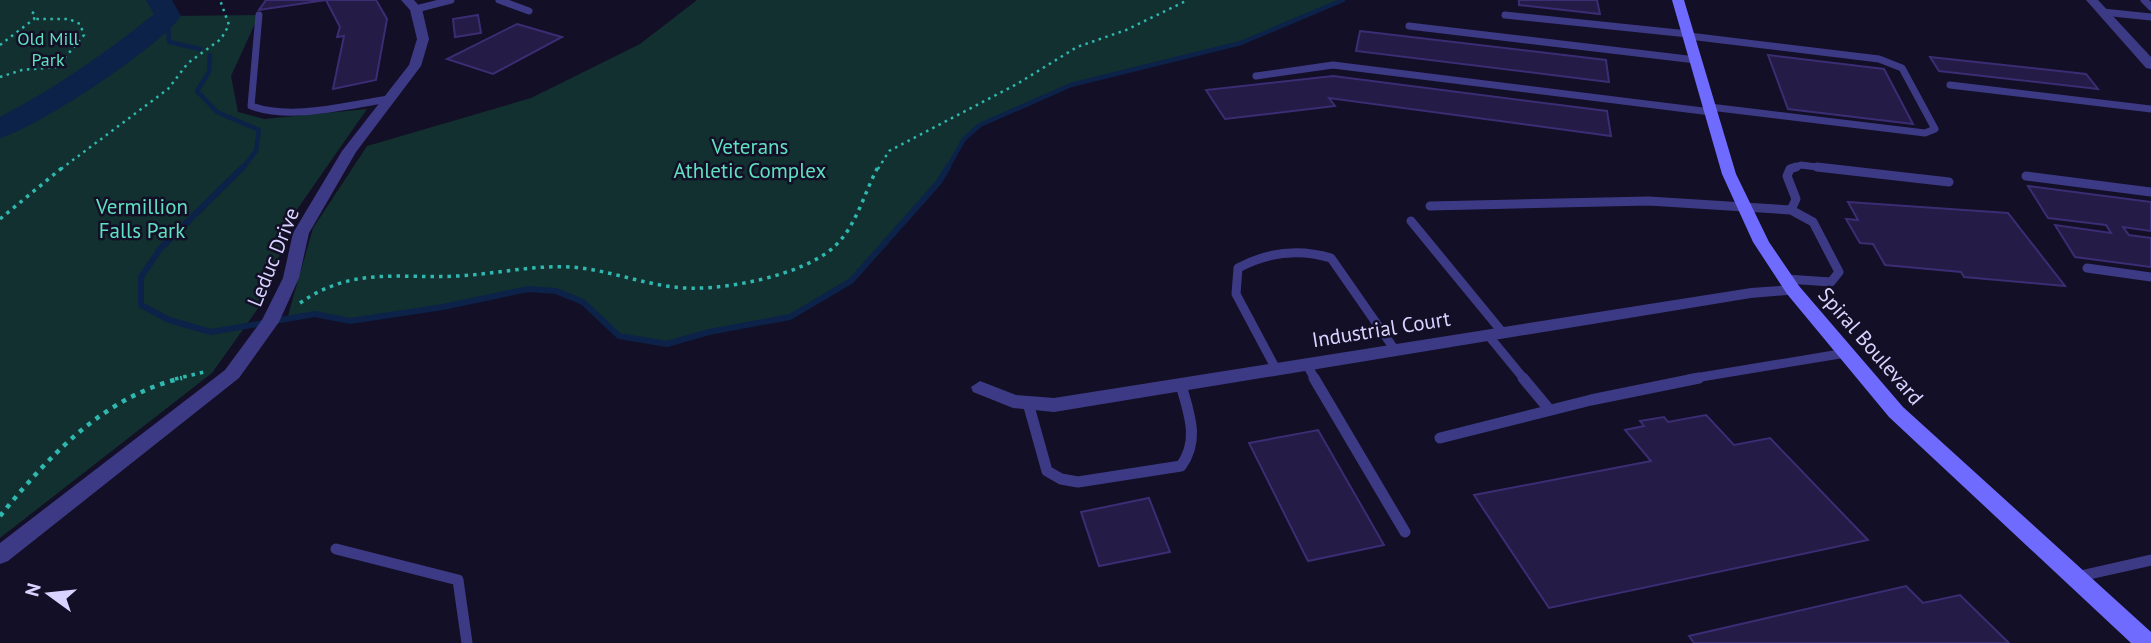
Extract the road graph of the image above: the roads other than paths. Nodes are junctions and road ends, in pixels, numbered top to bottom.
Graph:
1 (451, 0) edge
2 (499, 0) edge
3 (1678, 0) edge
4 (2092, 0) edge
5 (2144, 0) edge
6 (411, 4) edge
7 (2151, 7) edge
8 (528, 11) dead end
9 (2103, 12) junction
10 (259, 15) dead end
11 (1505, 15) dead end
12 (2151, 17) edge
13 (1409, 26) dead end
14 (1688, 35) junction
15 (1696, 60) junction
16 (2151, 65) edge
17 (1256, 76) dead end
18 (1950, 85) dead end
19 (389, 99) junction
20 (1710, 109) junction
21 (2151, 109) edge
22 (2026, 176) dead end
23 (1949, 182) dead end
24 (2151, 192) edge
25 (1430, 206) dead end
26 (1744, 207) junction
27 (1791, 209) junction
28 (1411, 221) dead end
29 (2087, 268) dead end
30 (2151, 277) edge
31 (1789, 285) junction
32 (1496, 334) junction
33 (1395, 350) junction
34 (1846, 353) junction
35 (1307, 365) junction
36 (1276, 369) junction
37 (1181, 385) junction
38 (980, 387) dead end
39 (1028, 402) junction
40 (1548, 408) junction
41 (1440, 438) dead end
42 (1405, 532) dead end
43 (336, 549) dead end
44 (0, 555) edge
45 (2151, 560) edge
46 (2076, 578) junction
47 (467, 643) edge
48 (2147, 643) edge

1 - 6 lane
2 - 8 lane
3 - 14 street, Spiral Boulevard
4 - 9 street
5 - 7 lane
6 - 19 street, Leduc Drive
9 - 12 lane
9 - 16 street
10 - 19 lane
11 - 14 lane
13 - 15 lane
14 - 15 street, Spiral Boulevard
14 - 20 lane
15 - 20 street, Spiral Boulevard
17 - 20 lane
18 - 21 lane
19 - 44 street, Leduc Drive
20 - 26 street, Spiral Boulevard
22 - 24 lane
23 - 27 lane
25 - 26 lane
26 - 27 lane
26 - 31 street, Spiral Boulevard
27 - 31 lane
28 - 32 lane
29 - 30 lane
31 - 32 street, Industrial Court
31 - 34 street, Spiral Boulevard
32 - 33 street, Industrial Court
32 - 40 lane
33 - 35 street, Industrial Court
33 - 36 lane
34 - 40 lane
34 - 46 street, Spiral Boulevard
35 - 36 street, Industrial Court
35 - 42 lane
36 - 37 street, Industrial Court
37 - 39 street, Industrial Court
37 - 39 lane
38 - 39 street, Industrial Court
40 - 41 lane
43 - 47 lane
45 - 46 lane
46 - 48 street, Spiral Boulevard

